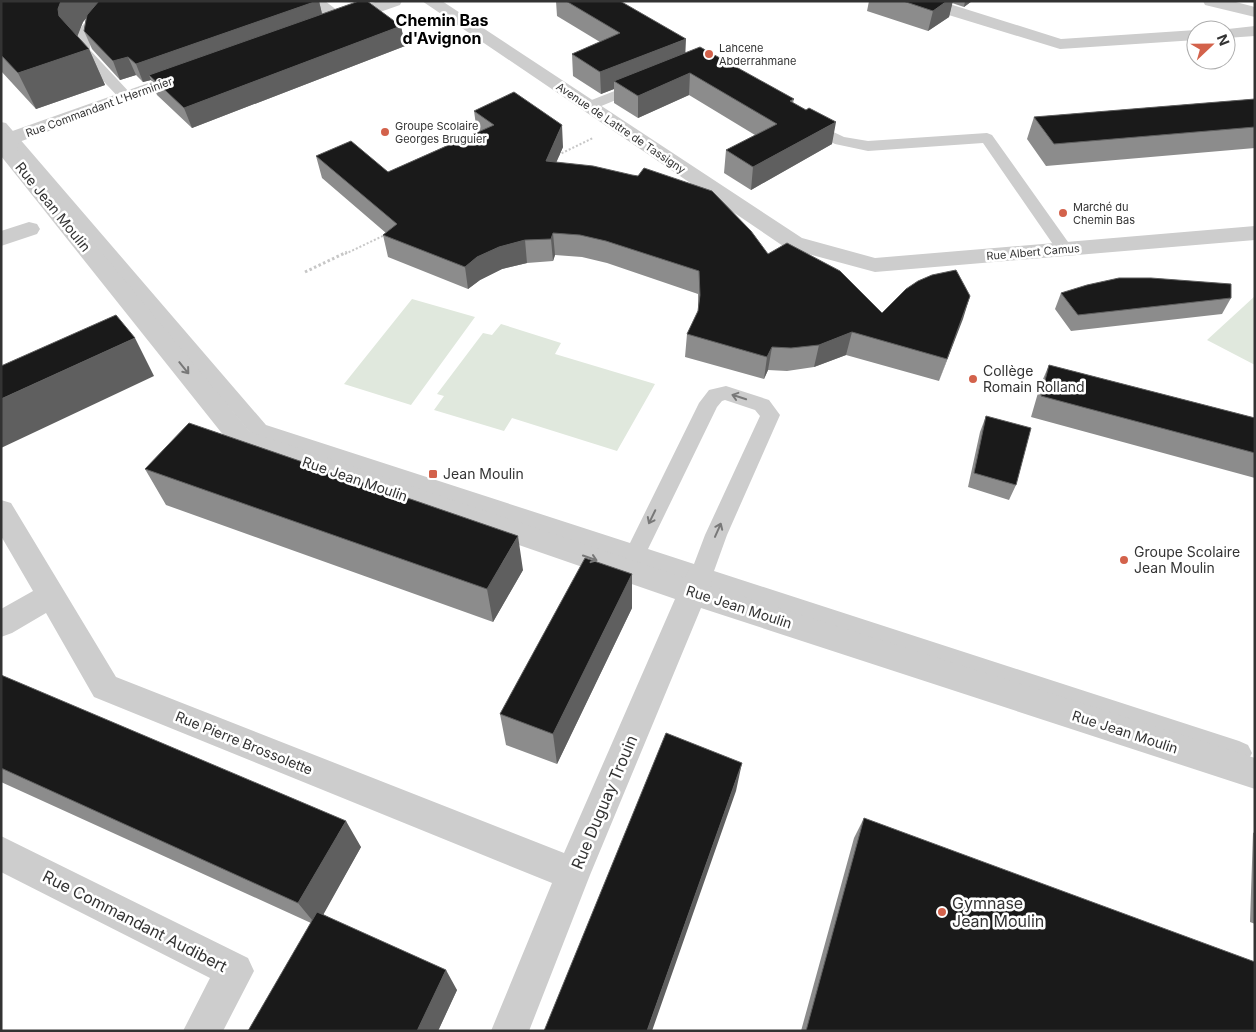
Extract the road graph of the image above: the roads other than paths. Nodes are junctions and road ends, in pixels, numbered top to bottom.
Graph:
1 (314, 1) edge
2 (394, 1) edge
3 (430, 1) edge
4 (922, 1) edge
5 (1211, 1) edge
6 (107, 8) edge
7 (1255, 12) edge
8 (340, 21) junction
9 (321, 28) edge
10 (1255, 31) edge
11 (1236, 32) edge
12 (1186, 36) edge
13 (200, 70) edge
14 (652, 80) edge
15 (126, 97) junction
16 (589, 106) junction
17 (798, 118) edge
18 (5, 135) edge
19 (29, 229) dead end
20 (1255, 233) edge
21 (1, 240) edge
22 (1065, 249) junction
23 (814, 250) joint
24 (1, 512) edge
25 (635, 554) junction
26 (697, 584) junction
27 (51, 596) junction
28 (1, 624) edge
29 (1255, 758) edge
30 (1255, 774) edge
31 (1, 853) edge
32 (573, 874) junction
33 (202, 1031) edge
34 (510, 1031) edge

1 - 8 street
2 - 8 street
3 - 16 street, Avenue de Lattre de Tassigny
4 - 12 street
5 - 7 street
6 - 15 lane
8 - 9 street
10 - 11 street
13 - 15 street, Rue Commandant L'Herminier
14 - 16 lane
15 - 18 street, Rue Commandant L'Herminier
16 - 23 street, Avenue de Lattre de Tassigny
17 - 22 lane
18 - 25 lane, Rue Jean Moulin
18 -> 26 street, Rue Jean Moulin
19 - 21 street
20 - 22 street, Rue Albert Camus
22 - 23 street, Rue Albert Camus
24 - 27 street, Rue Pierre Brossolette
25 - 26 lane, Rue Jean Moulin
26 -> 25 lane
26 - 29 lane, Rue Jean Moulin
26 - 30 street, Rue Jean Moulin
26 - 32 street, Rue Duguay Trouin
27 - 28 street
27 - 32 street, Rue Pierre Brossolette
31 - 33 street, Rue Commandant Audibert
32 - 34 street, Rue Duguay Trouin

